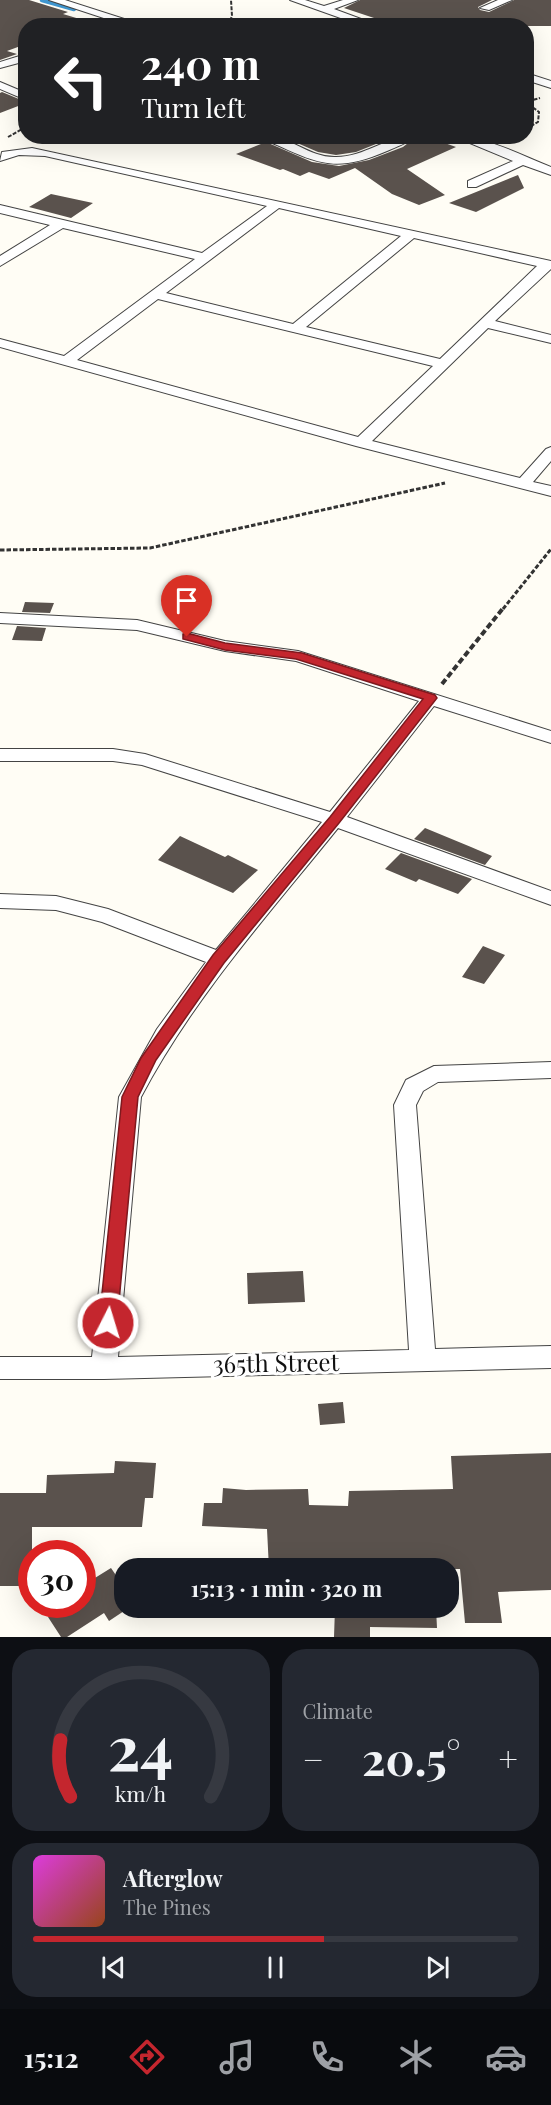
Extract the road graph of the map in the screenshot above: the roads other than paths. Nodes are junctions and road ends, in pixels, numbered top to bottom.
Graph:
1 (54, 0) edge
2 (295, 0) edge
3 (352, 0) edge
4 (507, 0) edge
5 (485, 8) dead end
6 (325, 9) junction
7 (114, 18) edge
8 (351, 18) edge
9 (18, 59) edge
10 (0, 65) edge
11 (534, 79) edge
12 (551, 84) edge
13 (0, 85) edge
14 (18, 93) edge
15 (284, 144) edge
16 (389, 144) edge
17 (480, 144) edge
18 (0, 157) edge
19 (524, 160) junction
20 (551, 171) edge
21 (472, 184) dead end
22 (277, 204) junction
23 (0, 209) edge
24 (62, 223) junction
25 (411, 234) junction
26 (206, 258) junction
27 (0, 262) edge
28 (549, 264) edge
29 (158, 295) junction
30 (485, 323) junction
31 (296, 329) junction
32 (551, 339) edge
33 (0, 344) edge
34 (67, 362) junction
35 (441, 364) junction
36 (361, 443) junction
37 (551, 452) edge
38 (524, 484) junction
39 (551, 491) edge
40 (0, 618) edge
41 (431, 698) junction
42 (551, 737) edge
43 (0, 755) edge
44 (334, 820) junction
45 (551, 898) edge
46 (0, 901) edge
47 (219, 959) junction
48 (551, 1070) edge
49 (551, 1357) edge
50 (423, 1360) junction
51 (0, 1368) edge
52 (104, 1368) junction

1 - 7 street
2 - 6 street
3 - 6 street
4 - 5 street
6 - 8 street
9 - 10 street
11 - 12 street
13 - 14 street
15 - 16 street
17 - 19 street
18 - 22 street
19 - 20 street
19 - 21 street
22 - 25 street
22 - 26 street
23 - 24 street
24 - 26 street
24 - 27 street
25 - 28 street
25 - 31 street
26 - 29 street
28 - 30 street
29 - 31 street
29 - 34 street
30 - 32 street
30 - 35 street
31 - 35 street
33 - 34 street
34 - 36 street
35 - 36 street
36 - 38 street
37 - 38 street
38 - 39 street
40 - 41 street
41 - 42 street
41 - 44 street
43 - 44 street
44 - 45 street
44 - 47 street
46 - 47 street
47 - 52 street
48 - 50 street
49 - 50 street, 365th Street
50 - 52 street, 365th Street
51 - 52 street, 365th Street

